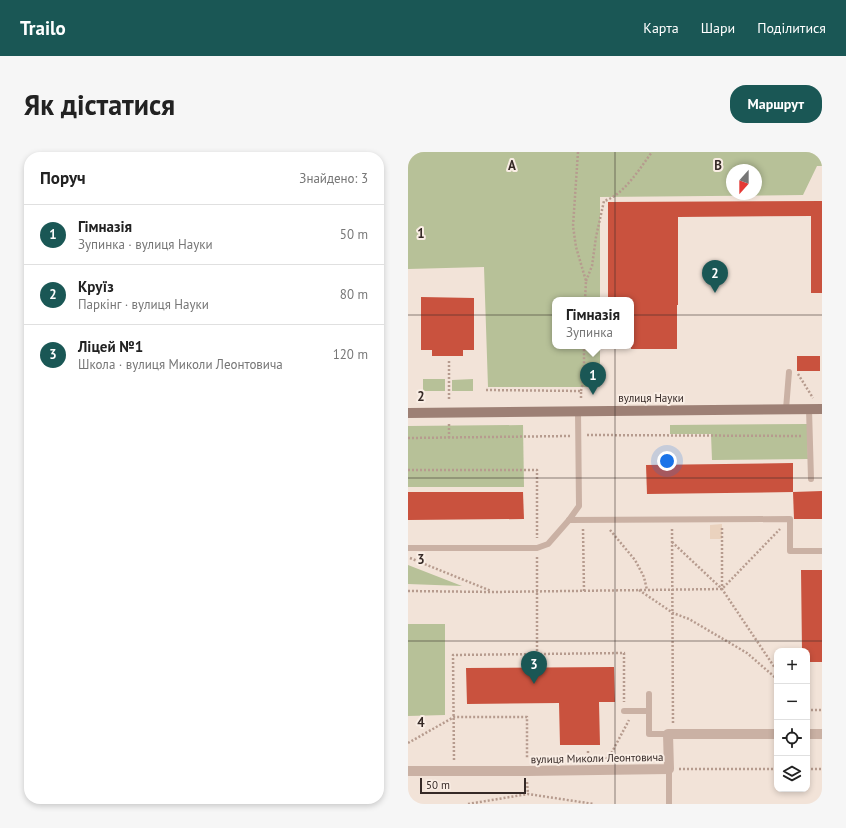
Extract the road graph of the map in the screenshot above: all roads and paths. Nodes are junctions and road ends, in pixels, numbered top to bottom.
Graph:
1 (578, 152) edge
2 (652, 152) edge
3 (586, 281) junction
4 (585, 297) edge
5 (584, 349) edge
6 (789, 373) joint
7 (486, 390) dead end
8 (581, 391) junction
9 (581, 398) dead end
10 (786, 409) junction
11 (817, 409) edge
12 (578, 411) junction
13 (408, 412) edge
14 (578, 436) junction
15 (810, 436) junction
16 (408, 438) edge
17 (408, 470) edge
18 (811, 479) dead end
19 (790, 519) junction
20 (569, 520) junction
21 (672, 520) junction
22 (722, 520) junction
23 (583, 521) junction
24 (604, 521) junction
25 (672, 542) junction
26 (408, 548) edge
27 (537, 548) junction
28 (822, 551) edge
29 (408, 558) edge
30 (722, 589) junction
31 (639, 590) junction
32 (646, 590) junction
33 (672, 590) junction
34 (408, 591) edge
35 (536, 591) junction
36 (584, 591) junction
37 (493, 592) junction
38 (673, 612) junction
39 (537, 654) junction
40 (774, 667) edge
41 (774, 677) edge
42 (649, 694) dead end
43 (810, 710) edge
44 (822, 710) edge
45 (624, 711) joint
46 (634, 711) junction
47 (649, 711) junction
48 (454, 717) junction
49 (671, 734) junction
50 (774, 734) edge
51 (810, 734) edge
52 (822, 734) edge
53 (408, 743) edge
54 (669, 769) junction
55 (774, 769) edge
56 (810, 769) edge
57 (822, 769) edge
58 (597, 770) junction
59 (408, 771) edge
60 (454, 771) junction
61 (528, 771) junction
62 (528, 794) junction
63 (468, 804) edge
64 (594, 804) edge
65 (669, 804) edge

1 - 3 path
2 - 3 path
3 - 4 path
5 - 8 path
6 - 10 lane
6 - 11 path
7 - 8 path
8 - 9 path
10 - 11 street, вулиця Науки
10 - 12 street, вулиця Науки
11 - 15 lane
12 - 13 street, вулиця Науки
12 - 14 lane
14 - 15 path
14 - 16 path
14 - 20 lane
15 - 18 lane
17 - 27 path
19 - 22 lane
19 - 28 lane
19 - 30 path
20 - 23 lane
20 - 27 lane
21 - 22 lane
21 - 24 lane
21 - 25 path
22 - 30 path
23 - 24 lane
23 - 36 path
24 - 32 path
25 - 30 path
25 - 33 path
26 - 27 lane
27 - 35 path
29 - 37 path
30 - 33 path
30 - 40 path
31 - 32 path
31 - 36 path
31 - 38 path
32 - 33 path
33 - 38 path
34 - 37 path
35 - 36 path
35 - 37 path
35 - 39 path
38 - 41 path
38 - 49 path
39 - 45 path
39 - 48 path
42 - 47 lane
43 - 44 path
45 - 46 lane
46 - 47 lane
46 - 58 path
47 - 49 lane
48 - 53 path
48 - 60 path
48 - 61 path
49 - 50 street
49 - 54 street, вулиця Миколи Леонтовича
51 - 52 street
54 - 55 path
54 - 58 street, вулиця Миколи Леонтовича
54 - 65 lane
56 - 57 path
58 - 61 street, вулиця Миколи Леонтовича
59 - 60 street, вулиця Миколи Леонтовича
60 - 61 street, вулиця Миколи Леонтовича
61 - 62 path
62 - 63 path
62 - 64 path

